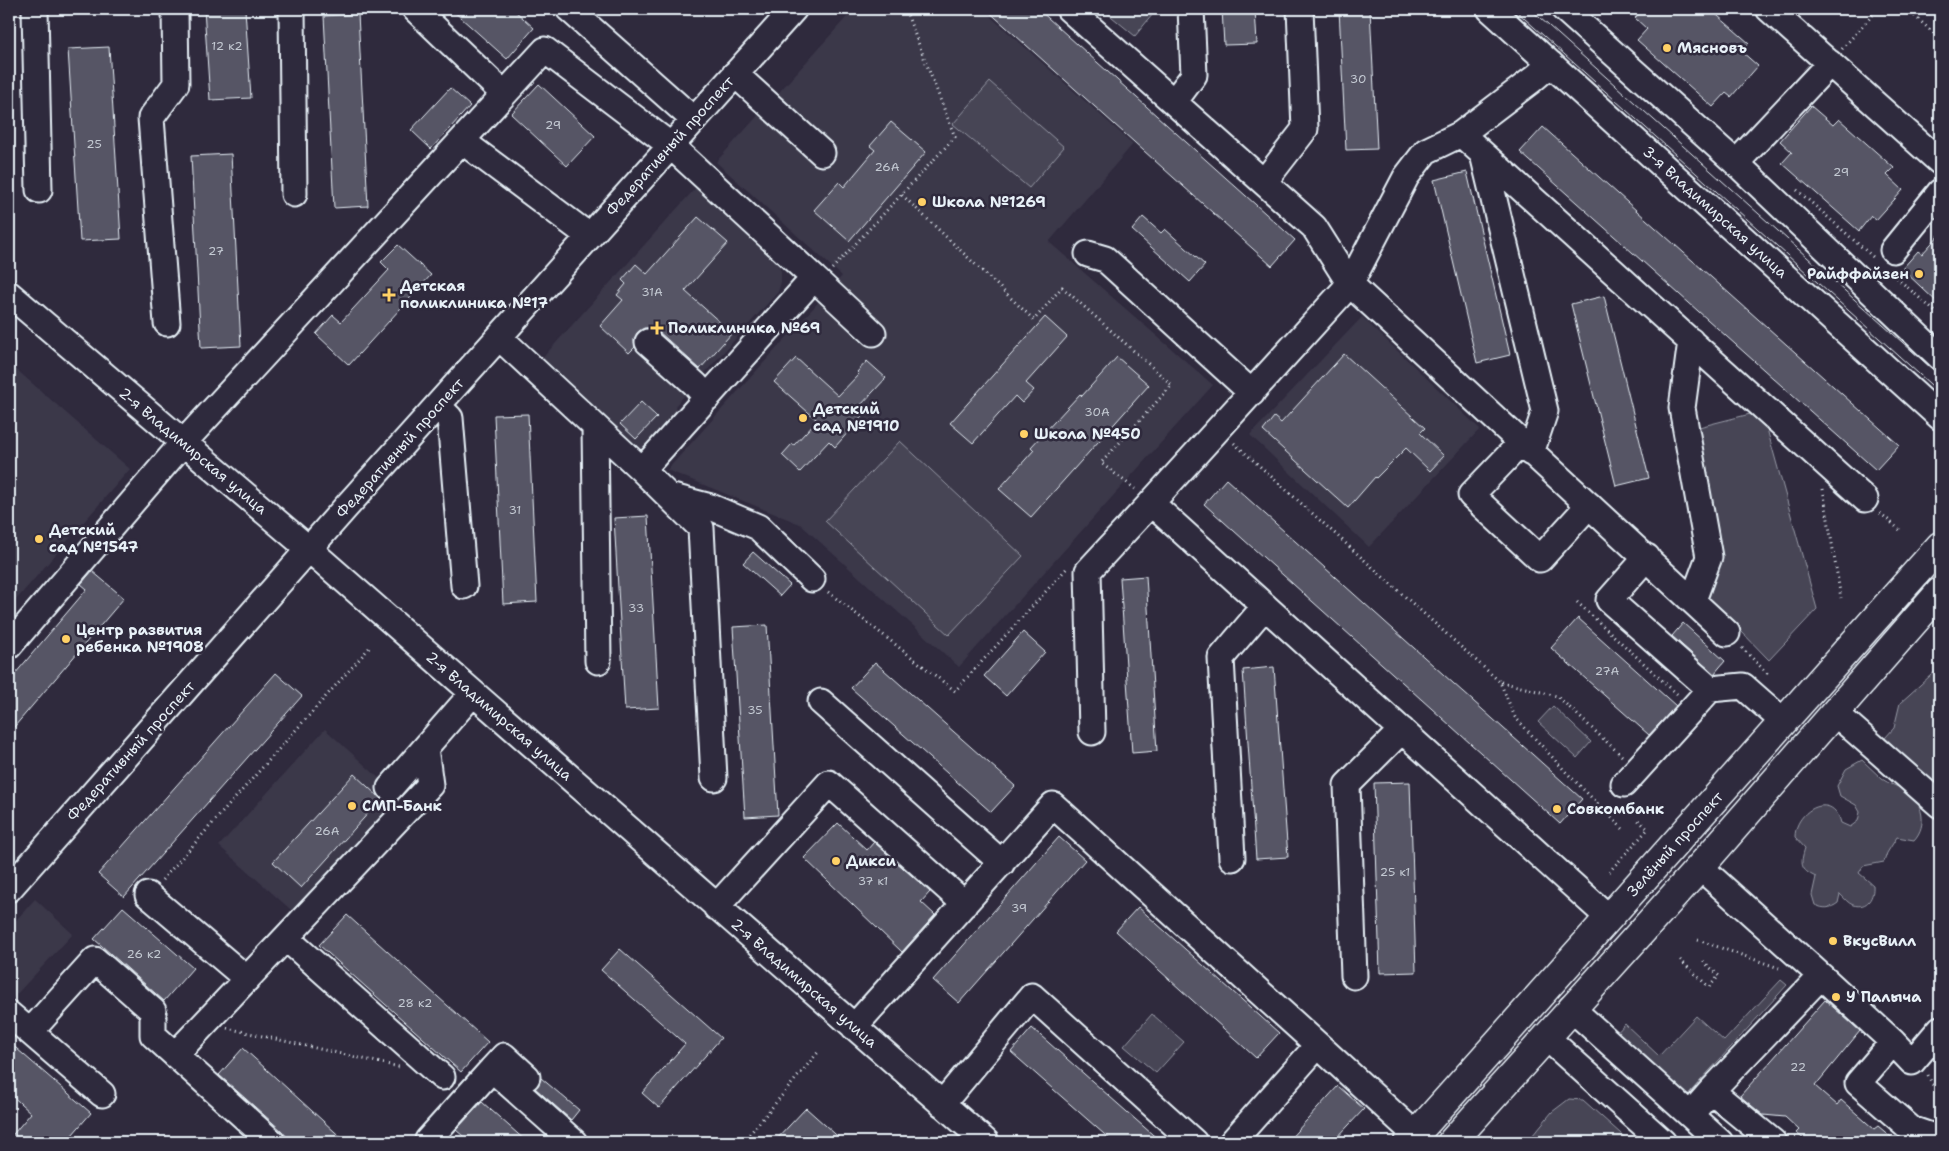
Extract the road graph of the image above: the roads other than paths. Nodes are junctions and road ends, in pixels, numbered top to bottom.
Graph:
1 (35, 9) edge
2 (174, 9) edge
3 (292, 9) edge
4 (415, 9) edge
5 (569, 9) edge
6 (794, 9) edge
7 (1069, 9) edge
8 (1191, 9) edge
9 (1300, 9) edge
10 (1490, 9) edge
11 (1770, 9) edge
12 (1579, 13) edge
13 (1830, 62) junction
14 (1551, 64) junction
15 (735, 74) junction
16 (504, 94) junction
17 (1174, 102) junction
18 (694, 120) junction
19 (1461, 134) junction
20 (462, 141) junction
21 (670, 145) junction
22 (822, 154) dead end
23 (1483, 154) junction
24 (1940, 162) edge
25 (1736, 163) junction
26 (1264, 182) junction
27 (39, 190) dead end
28 (1940, 192) edge
29 (294, 194) dead end
30 (589, 236) junction
31 (1894, 250) dead end
32 (1088, 254) dead end
33 (817, 280) junction
34 (1350, 284) junction
35 (9, 294) edge
36 (167, 323) dead end
37 (873, 332) dead end
38 (499, 337) junction
39 (1691, 341) junction
40 (648, 342) dead end
41 (1940, 357) edge
42 (1252, 393) junction
43 (706, 398) junction
44 (438, 406) junction
45 (1940, 417) edge
46 (595, 427) junction
47 (183, 443) junction
48 (1526, 448) junction
49 (642, 470) junction
50 (669, 496) junction
51 (1865, 499) road end
52 (1151, 502) junction
53 (1589, 505) junction
54 (1940, 546) edge
55 (310, 550) junction
56 (1647, 557) junction
57 (812, 579) road end
58 (464, 586) dead end
59 (1940, 592) edge
60 (1693, 600) junction
61 (1265, 606) junction
62 (1728, 633) road end
63 (9, 646) edge
64 (598, 661) dead end
65 (1710, 689) junction
66 (473, 694) junction
67 (821, 702) dead end
68 (1835, 713) junction
69 (1784, 722) junction
70 (1402, 730) junction
71 (1092, 732) dead end
72 (425, 748) junction
73 (1630, 776) road end
74 (714, 778) dead end
75 (390, 788) dead end
76 (1940, 804) edge
77 (1232, 858) dead end
78 (1002, 863) junction
79 (1700, 867) junction
80 (9, 889) edge
81 (148, 896) road end
82 (965, 904) junction
83 (716, 906) junction
84 (1609, 918) junction
85 (286, 938) junction
86 (1354, 976) dead end
87 (1821, 976) junction
88 (247, 979) junction
89 (1571, 1008) junction
90 (9, 1014) edge
91 (854, 1027) junction
92 (1940, 1029) edge
93 (30, 1032) junction
94 (1546, 1037) junction
95 (1893, 1042) junction
96 (1318, 1045) junction
97 (175, 1055) junction
98 (492, 1069) junction
99 (442, 1077) dead end
100 (527, 1077) dead end
101 (1711, 1090) junction
102 (102, 1094) dead end
103 (942, 1104) junction
104 (1690, 1115) junction
105 (1412, 1138) edge
106 (428, 1140) dead end
107 (272, 1142) edge
108 (574, 1142) edge
109 (986, 1142) edge
110 (1194, 1142) edge
111 (1232, 1142) edge
112 (1452, 1142) edge
113 (1663, 1142) edge
114 (1720, 1142) edge
115 (1773, 1142) edge
116 (1940, 1142) edge

1 - 27 street
2 - 36 street
3 - 29 street
4 - 16 street
5 - 18 street
6 - 15 street, Федеративный проспект
7 - 17 street
8 - 17 street
9 - 26 street
10 - 14 street, 3-я Владимирская улица
11 - 13 street
12 - 25 street
13 - 24 street
13 - 25 street
14 - 19 street
14 - 45 street, 3-я Владимирская улица
15 - 18 street, Федеративный проспект
15 - 22 street
16 - 20 street
16 - 21 street
17 - 26 street
18 - 21 street, Федеративный проспект
19 - 23 street
19 - 34 street
20 - 30 street
20 - 47 street
21 - 30 street, Федеративный проспект
21 - 33 street
23 - 39 street
23 - 48 street
25 - 41 street
26 - 34 street
28 - 31 street
30 - 38 street, Федеративный проспект
32 - 42 street
33 - 37 street
33 - 43 street
34 - 42 street
34 - 48 street
35 - 47 street, 2-я Владимирская улица
38 - 44 street, Федеративный проспект
38 - 46 street
39 - 51 street
39 - 60 street
40 - 43 street
42 - 52 street
43 - 49 street
44 - 55 street, Федеративный проспект
44 - 58 street
46 - 49 street
46 - 64 street
47 - 55 street, 2-я Владимирская улица
47 - 63 street
48 - 53 street
48 - 53 street
49 - 50 street
50 - 57 street
50 - 74 street
52 - 61 street
52 - 71 street
53 - 56 street
54 - 69 main road, Зелёный проспект
55 - 66 street, 2-я Владимирская улица
55 - 80 street, Федеративный проспект
56 - 60 street
56 - 65 street
59 - 68 main road
60 - 62 street
61 - 70 street
61 - 77 street
65 - 69 street
65 - 73 street
66 - 72 street
66 - 83 street, 2-я Владимирская улица
67 - 78 street
68 - 76 street
68 - 79 main road
69 - 84 main road, Зелёный проспект
70 - 84 street
70 - 86 street
72 - 75 street
72 - 85 street
78 - 82 street
78 - 96 street
79 - 87 street
79 - 89 main road
81 - 88 street
82 - 83 street
82 - 91 street
83 - 91 street, 2-я Владимирская улица
84 - 105 main road, Зелёный проспект
85 - 88 street
85 - 99 street
87 - 95 street
87 - 101 street
88 - 97 street
89 - 94 main road
89 - 104 street
90 - 93 street
91 - 103 street, 2-я Владимирская улица
92 - 95 street
93 - 97 street
93 - 102 street
94 - 112 main road
94 - 113 street
95 - 116 street
96 - 105 street
96 - 111 street
97 - 107 street
98 - 100 street
98 - 106 street
98 - 108 street
101 - 104 street
101 - 115 street
103 - 109 street, 2-я Владимирская улица
103 - 110 street
104 - 114 street

